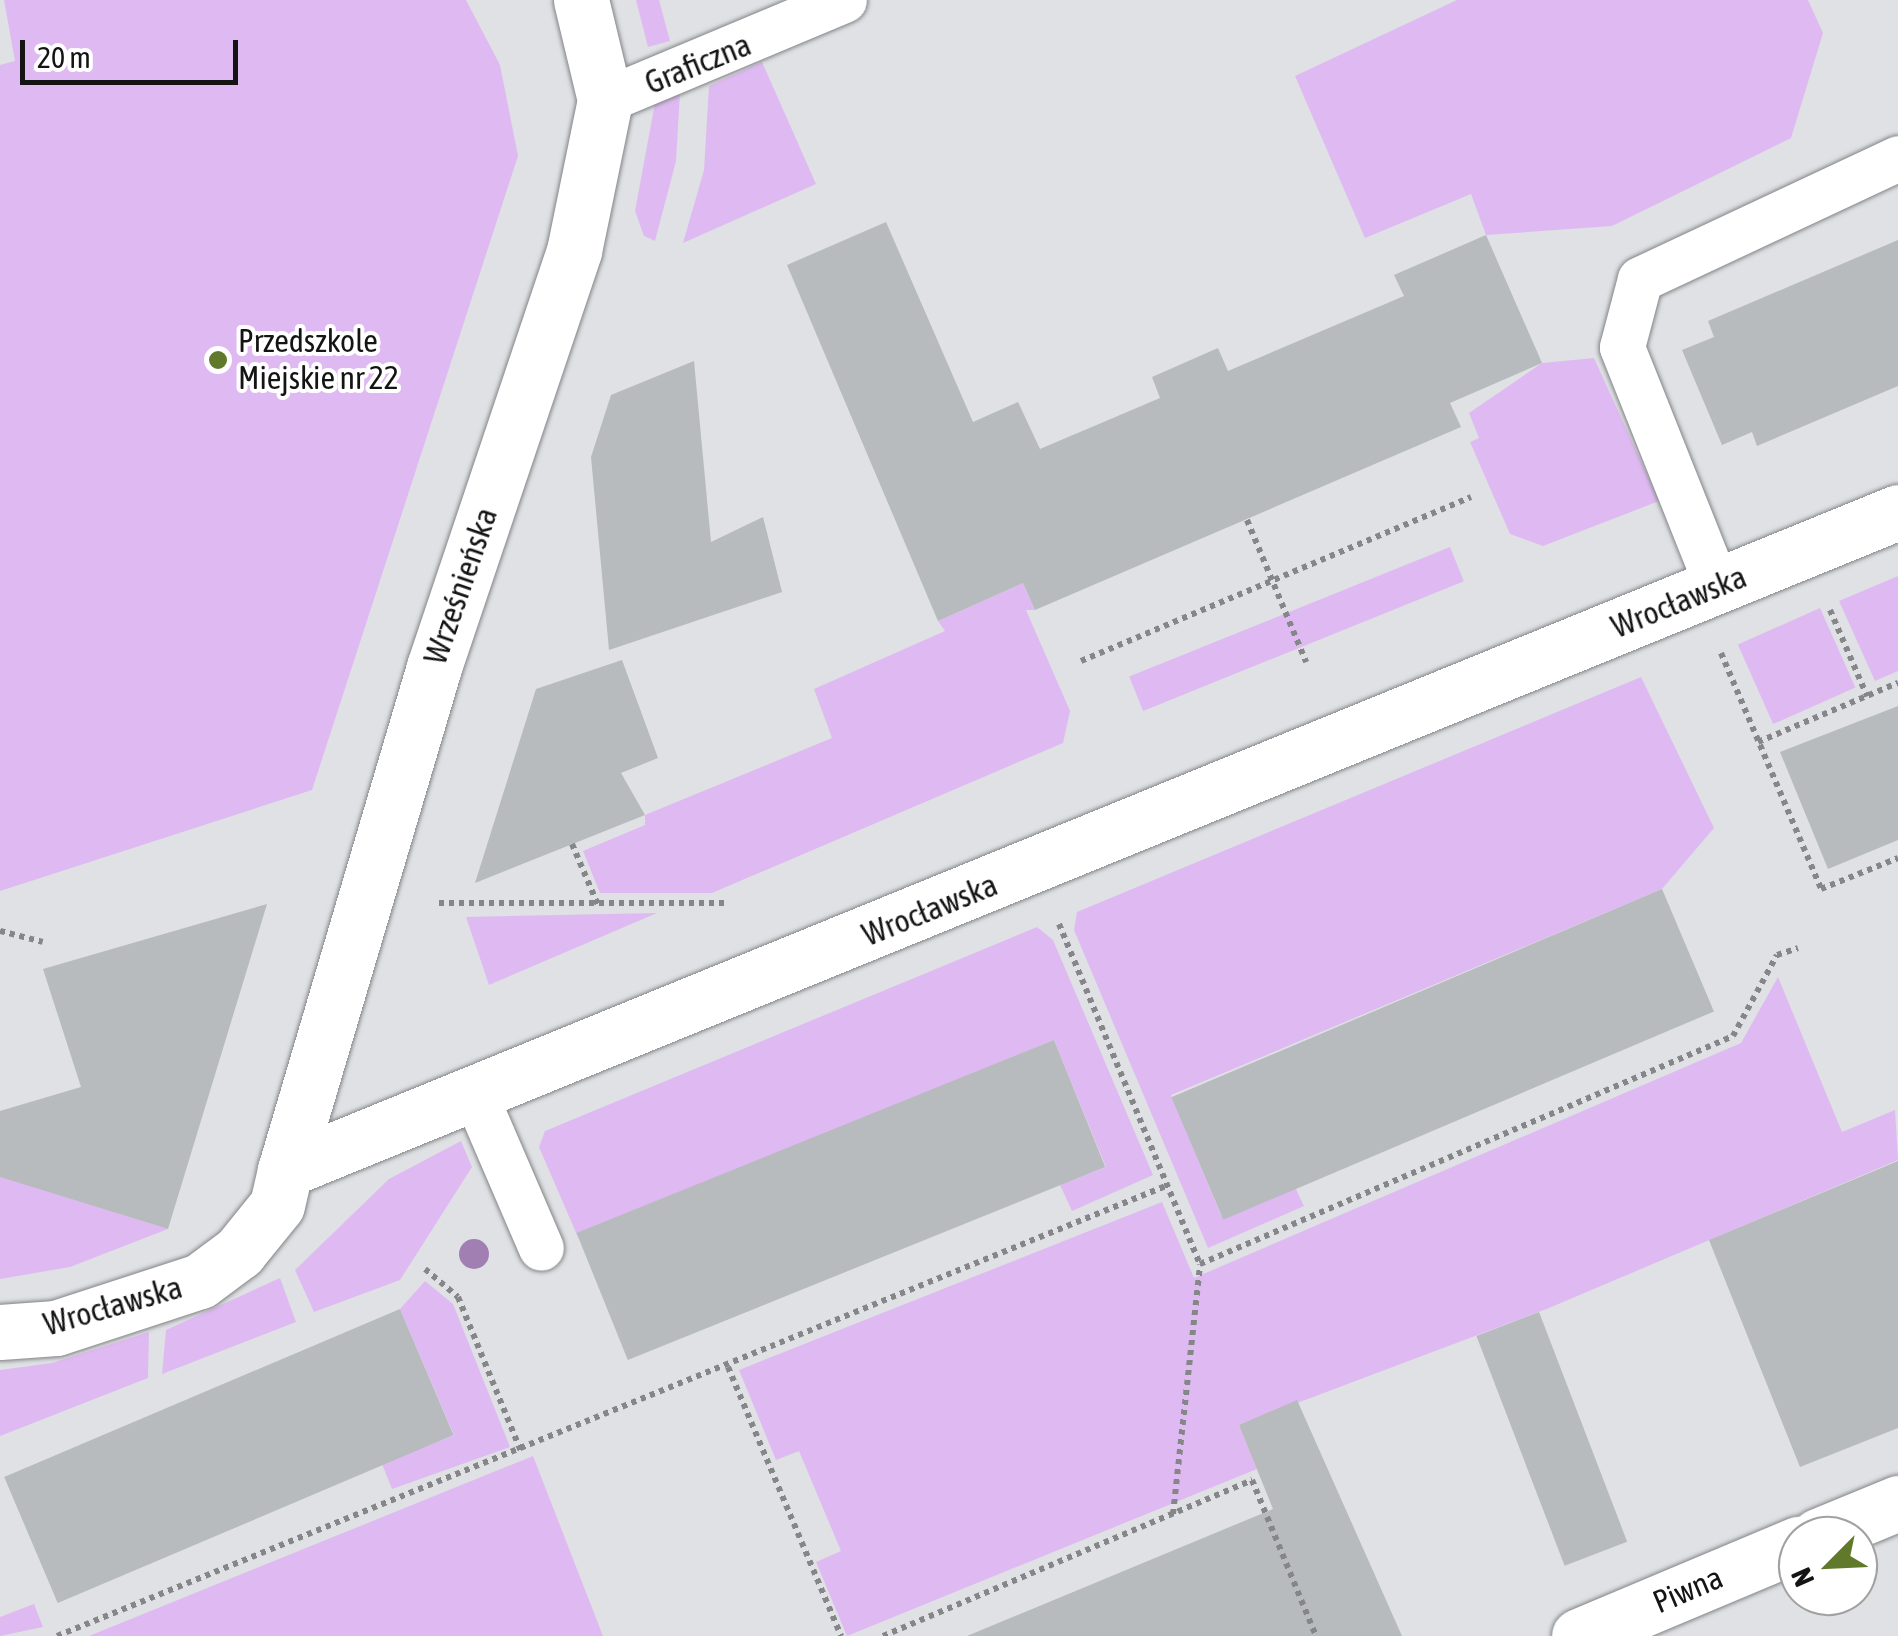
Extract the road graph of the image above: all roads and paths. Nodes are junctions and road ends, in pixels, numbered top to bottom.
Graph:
1 (581, 0) edge
2 (844, 0) edge
3 (605, 100) junction
4 (1898, 158) edge
5 (1471, 497) dead end
6 (1898, 512) edge
7 (1246, 520) dead end
8 (1272, 580) junction
9 (1828, 605) dead end
10 (1714, 610) junction
11 (1081, 661) dead end
12 (1306, 662) dead end
13 (1898, 683) edge
14 (1867, 696) junction
15 (1758, 742) junction
16 (572, 844) dead end
17 (1898, 858) edge
18 (1035, 867) junction
19 (729, 902) dead end
20 (439, 903) dead end
21 (598, 905) junction
22 (0, 931) edge
23 (43, 942) dead end
24 (1798, 948) dead end
25 (476, 1097) junction
26 (286, 1170) junction
27 (1168, 1185) junction
28 (541, 1248) dead end
29 (1200, 1264) junction
30 (425, 1269) dead end
31 (0, 1332) edge
32 (728, 1367) junction
33 (521, 1452) junction
34 (1898, 1503) edge
35 (1173, 1514) junction
36 (1866, 1516) edge
37 (1778, 1552) edge
38 (57, 1636) edge
39 (840, 1636) edge
40 (884, 1636) edge
41 (1316, 1636) edge
42 (1579, 1636) edge

1 - 3 street, Wrześnieńska
2 - 3 lane, Graficzna
3 - 26 street, Wrześnieńska
4 - 10 lane
5 - 8 path
6 - 10 street, Wrocławska
7 - 8 path
8 - 11 path
8 - 12 path
9 - 14 path
10 - 15 path
10 - 18 street, Wrocławska
13 - 14 path
14 - 15 path
15 - 17 path
16 - 21 path
18 - 25 street, Wrocławska
18 - 27 path
19 - 21 path
20 - 21 path
22 - 23 path
24 - 29 path
25 - 26 street, Wrocławska
25 - 28 lane
26 - 31 street, Wrocławska
27 - 29 path
27 - 32 path
29 - 35 path
30 - 33 path
32 - 33 path
32 - 39 path
33 - 38 path
34 - 36 street
35 - 40 path
35 - 41 path
37 - 42 street, Piwna

